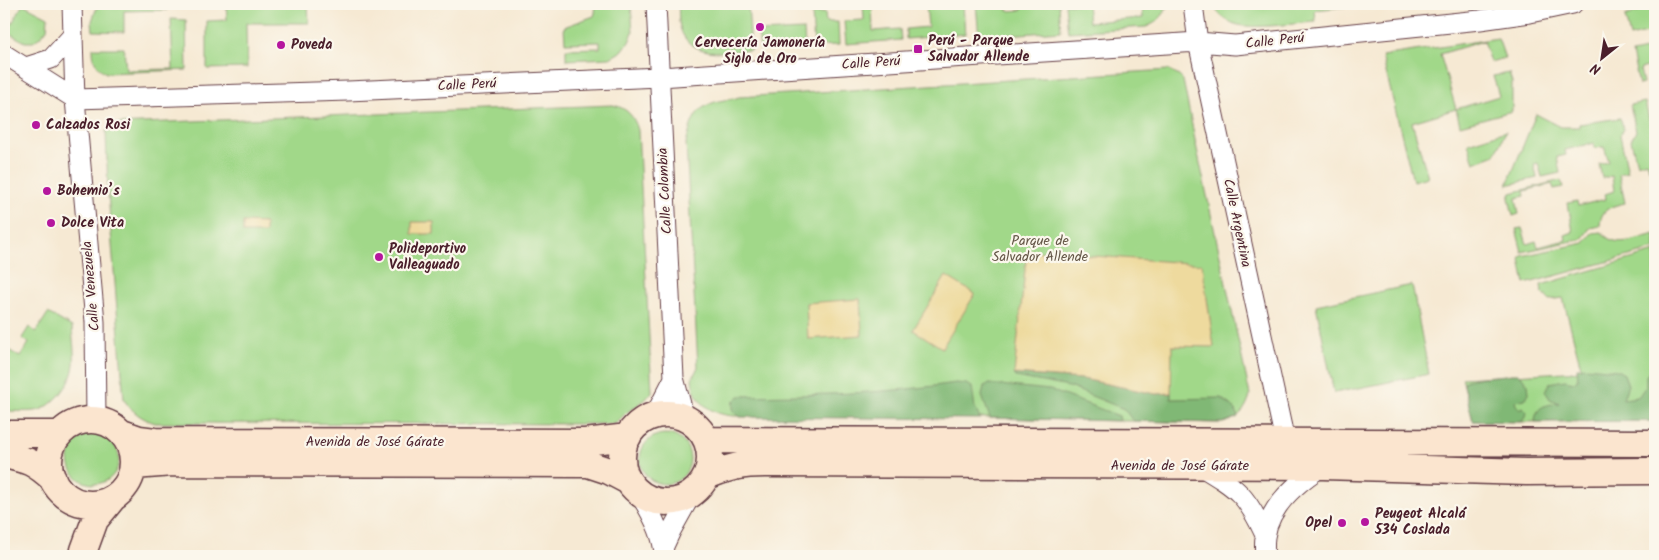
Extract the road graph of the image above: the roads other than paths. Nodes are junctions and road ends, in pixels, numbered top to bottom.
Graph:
1 (72, 4) edge
2 (656, 4) edge
3 (1193, 4) edge
4 (1573, 4) edge
5 (72, 36) junction
6 (1198, 42) junction
7 (4, 54) edge
8 (26, 67) junction
9 (660, 77) junction
10 (75, 99) junction
11 (674, 378) junction
12 (649, 418) junction
13 (685, 418) junction
14 (96, 420) junction
15 (122, 433) junction
16 (4, 434) edge
17 (59, 434) junction
18 (628, 437) junction
19 (707, 440) junction
20 (1285, 441) junction
21 (1655, 443) edge
22 (4, 455) edge
23 (134, 466) junction
24 (1200, 466) junction
25 (1323, 466) junction
26 (1526, 472) junction
27 (1655, 472) edge
28 (708, 476) junction
29 (1655, 485) edge
30 (633, 487) junction
31 (60, 488) junction
32 (691, 496) junction
33 (113, 498) junction
34 (1265, 535) junction
35 (664, 551) edge
36 (84, 553) edge
37 (1264, 556) edge

1 - 5 street, Calle Venezuela
2 - 9 street, Calle Colombia
3 - 6 street, Calle Argentina
4 - 6 street, Calle Perú
5 - 8 street
5 - 10 street, Calle Venezuela
6 - 9 street, Calle Perú
6 - 20 street, Calle Argentina
7 - 8 street
8 - 10 street
9 - 10 street, Calle Perú
9 - 11 street, Calle Colombia
10 - 14 street, Calle Venezuela
11 - 12 street
11 - 13 street, Calle Colombia
12 - 13 main road
12 - 18 main road
13 - 19 main road
14 - 15 main road
14 - 17 main road
15 - 18 main road, Avenida de José Gárate
15 - 23 main road
16 - 17 main road
17 - 31 main road
18 - 30 main road
19 - 20 main road, Avenida de José Gárate
19 - 28 main road
20 - 21 main road, Avenida de José Gárate
22 - 31 main road
23 - 30 main road, Avenida de José Gárate
23 - 33 main road
24 - 25 main road, Avenida de José Gárate
24 - 28 main road, Avenida de José Gárate
24 - 34 street
25 - 26 main road, Avenida de José Gárate
25 - 34 street
26 - 27 main road, Avenida de José Gárate
26 - 29 main road
28 - 32 main road
30 - 32 main road
30 - 35 street
31 - 33 main road
31 - 36 main road
32 - 35 street
33 - 36 main road
34 - 37 street

